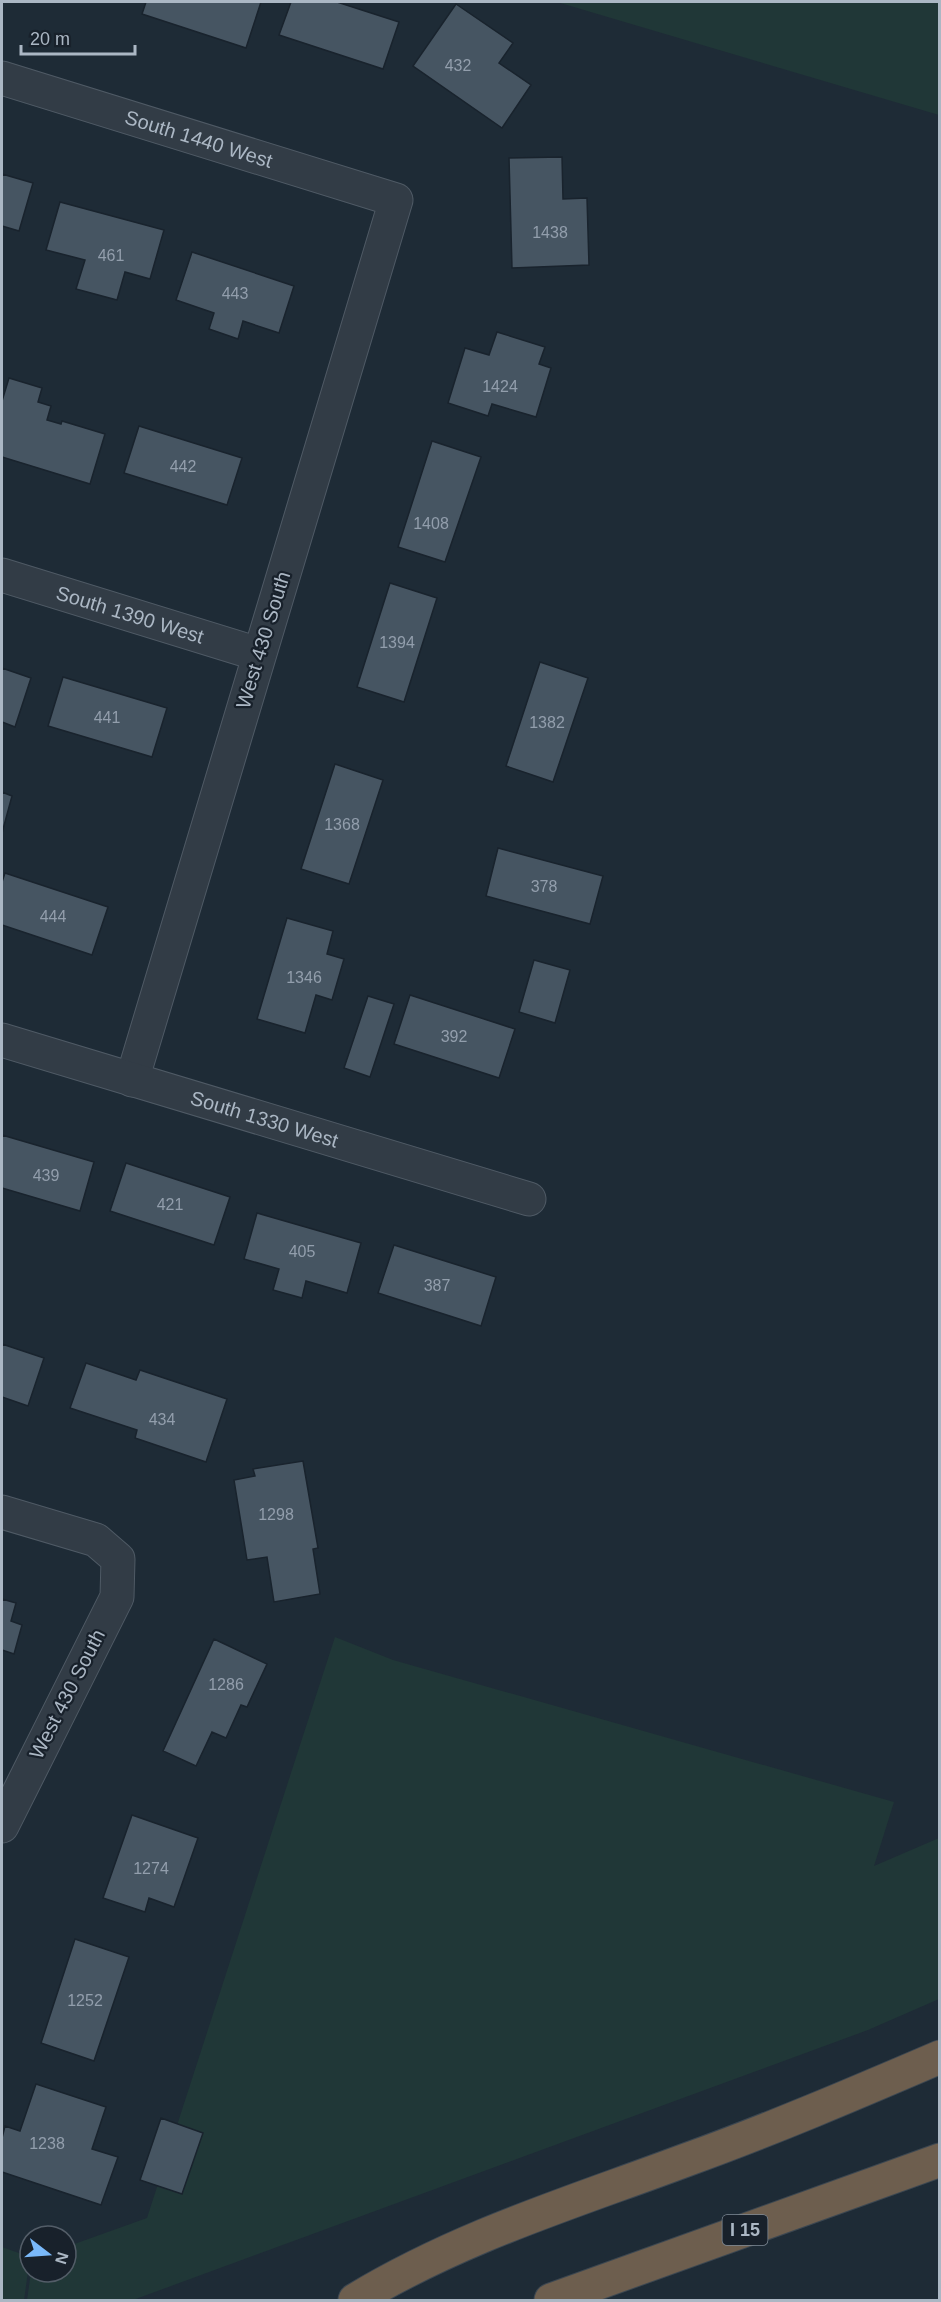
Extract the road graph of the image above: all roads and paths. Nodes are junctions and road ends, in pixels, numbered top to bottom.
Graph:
1 (2, 78) edge
2 (396, 200) joint
3 (2, 575) edge
4 (258, 654) junction
5 (2, 1040) edge
6 (132, 1080) junction
7 (529, 1200) dead end
8 (2, 1512) edge
9 (2, 1826) edge
10 (939, 2057) edge
11 (939, 2160) edge
12 (355, 2301) edge
13 (551, 2301) edge

1 - 2 street, South 1440 West
2 - 4 street, West 430 South
3 - 4 street, South 1390 West
4 - 6 street, West 430 South
5 - 6 street, South 1330 West
6 - 7 street, South 1330 West
8 - 9 street, West 430 South
10 - 12 highway
11 - 13 highway, I 15

